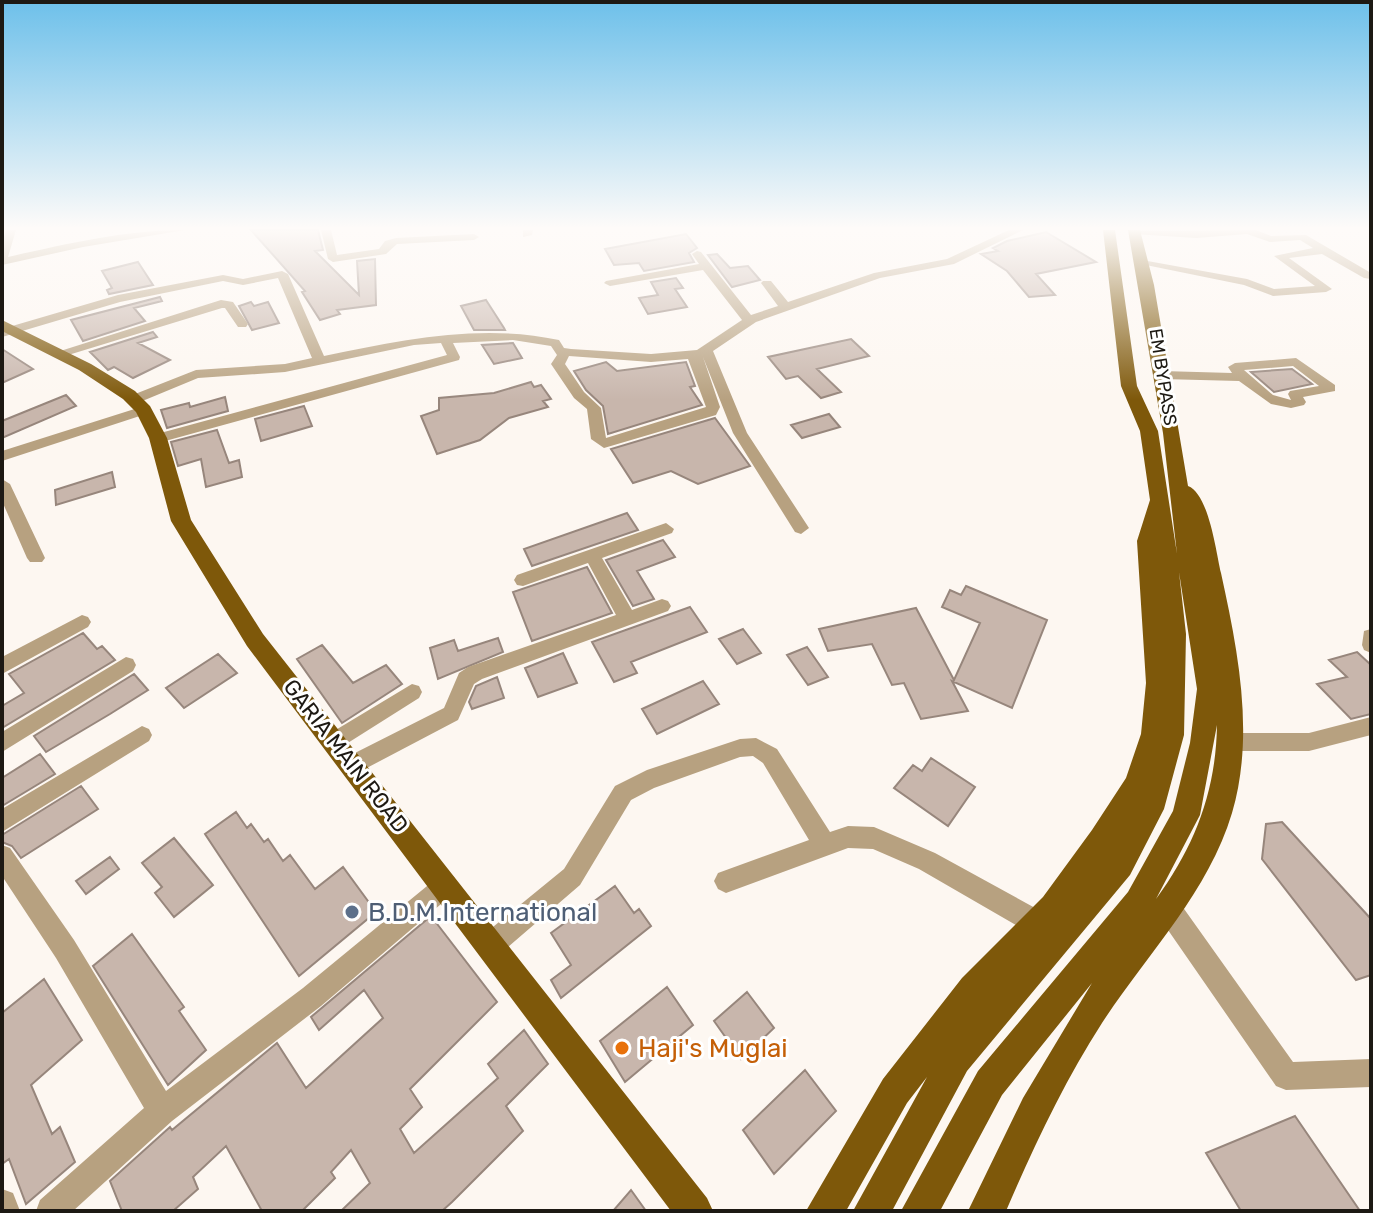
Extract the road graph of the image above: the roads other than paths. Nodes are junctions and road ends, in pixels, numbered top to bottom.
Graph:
1 (180, 287) edge
2 (287, 287) edge
3 (722, 287) edge
4 (770, 287) edge
5 (846, 287) edge
6 (1116, 287) edge
7 (1146, 287) edge
8 (1259, 287) edge
9 (1323, 287) edge
10 (786, 308) junction
11 (749, 321) junction
12 (242, 324) dead end
13 (5, 329) edge
14 (445, 339) junction
15 (566, 351) junction
16 (60, 353) junction
17 (700, 353) junction
18 (319, 360) junction
19 (1162, 375) junction
20 (1242, 377) junction
21 (140, 404) junction
22 (1149, 431) junction
23 (1172, 433) junction
24 (158, 438) junction
25 (2, 456) edge
26 (2, 484) edge
27 (1170, 508) junction
28 (801, 528) dead end
29 (666, 529) dead end
30 (592, 555) junction
31 (36, 558) dead end
32 (523, 580) dead end
33 (662, 606) dead end
34 (627, 618) junction
35 (82, 622) dead end
36 (1371, 636) edge
37 (1371, 645) edge
38 (126, 665) dead end
39 (2, 666) edge
40 (412, 692) dead end
41 (1371, 726) edge
42 (142, 735) dead end
43 (336, 740) junction
44 (1228, 742) junction
45 (2, 743) edge
46 (354, 764) junction
47 (2, 821) edge
48 (825, 845) junction
49 (2, 856) edge
50 (726, 881) dead end
51 (446, 885) junction
52 (1168, 908) junction
53 (1037, 923) junction
54 (491, 945) junction
55 (1371, 1073) edge
56 (162, 1111) junction
57 (2, 1204) edge
58 (5, 1211) edge
59 (51, 1211) edge
60 (694, 1211) edge
61 (825, 1211) edge
62 (872, 1211) edge
63 (920, 1211) edge
64 (987, 1211) edge

1 - 13 street
2 - 18 street
3 - 11 street
4 - 10 street
5 - 10 street
6 - 22 main road
7 - 19 main road, EM BYPASS
8 - 9 street
10 - 11 street
11 - 17 street
12 - 16 street
13 - 16 main road
14 - 15 street
14 - 18 street
14 - 24 street
15 - 17 street
15 - 17 street
16 - 21 main road
17 - 28 street
18 - 21 street
19 - 20 street
19 - 23 main road, EM BYPASS
20 - 20 street
21 - 24 main road, GARIA MAIN ROAD
21 - 25 street
22 - 23 main road
22 - 27 main road
23 - 27 main road, EM BYPASS
24 - 43 main road, GARIA MAIN ROAD
26 - 31 street
27 - 44 main road
27 - 53 main road
27 - 62 main road
27 - 63 main road
29 - 30 street
30 - 32 street
30 - 34 street
33 - 34 street
34 - 46 street
35 - 39 street
36 - 37 street
38 - 45 street
40 - 43 street
41 - 44 street
42 - 47 street
43 - 46 main road, GARIA MAIN ROAD
44 - 52 main road
46 - 51 main road, GARIA MAIN ROAD
48 - 50 street
48 - 53 street
48 - 54 street
49 - 56 street
51 - 54 main road, GARIA MAIN ROAD
51 - 56 street
52 - 55 street
52 - 64 main road
53 - 61 main road
54 - 60 main road, GARIA MAIN ROAD
56 - 59 street
57 - 58 street

